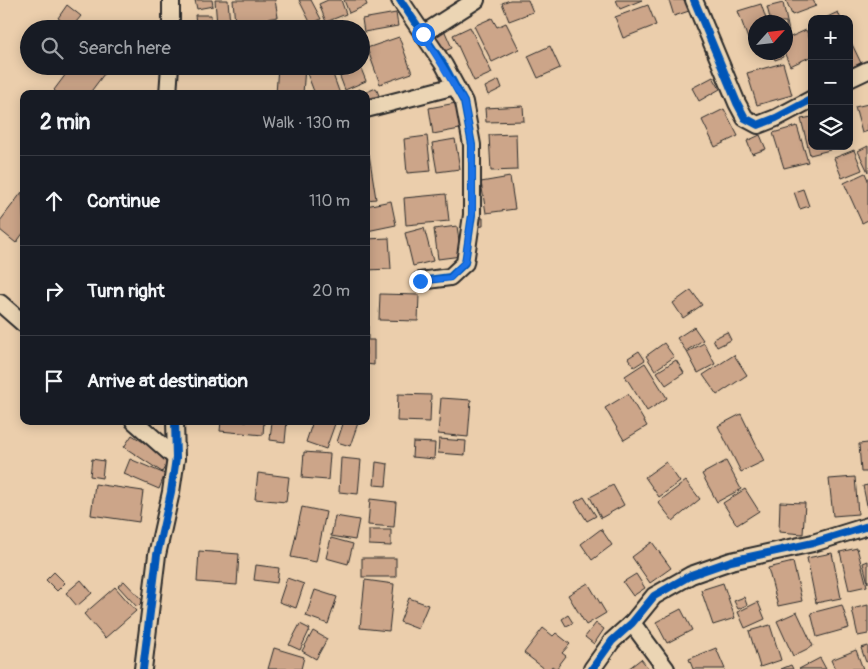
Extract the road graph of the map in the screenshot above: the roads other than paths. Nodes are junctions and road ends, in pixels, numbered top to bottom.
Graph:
1 (171, 0) edge
2 (400, 0) edge
3 (476, 0) edge
4 (694, 0) edge
5 (171, 20) edge
6 (423, 34) junction
7 (868, 70) edge
8 (169, 75) edge
9 (853, 78) edge
10 (455, 86) junction
11 (168, 90) edge
12 (808, 102) edge
13 (370, 108) edge
14 (420, 281) dead end
15 (0, 304) edge
16 (20, 321) edge
17 (139, 425) edge
18 (175, 425) edge
19 (176, 458) junction
20 (868, 526) edge
21 (632, 623) junction
22 (143, 669) edge
23 (592, 669) edge
24 (666, 669) edge

1 - 5 street
2 - 6 street
3 - 6 street
4 - 12 street
6 - 10 street
7 - 9 street
8 - 11 street
10 - 13 street
10 - 14 street
15 - 16 street
17 - 19 street
18 - 19 street
19 - 22 street
20 - 21 street
21 - 23 street
21 - 24 street

